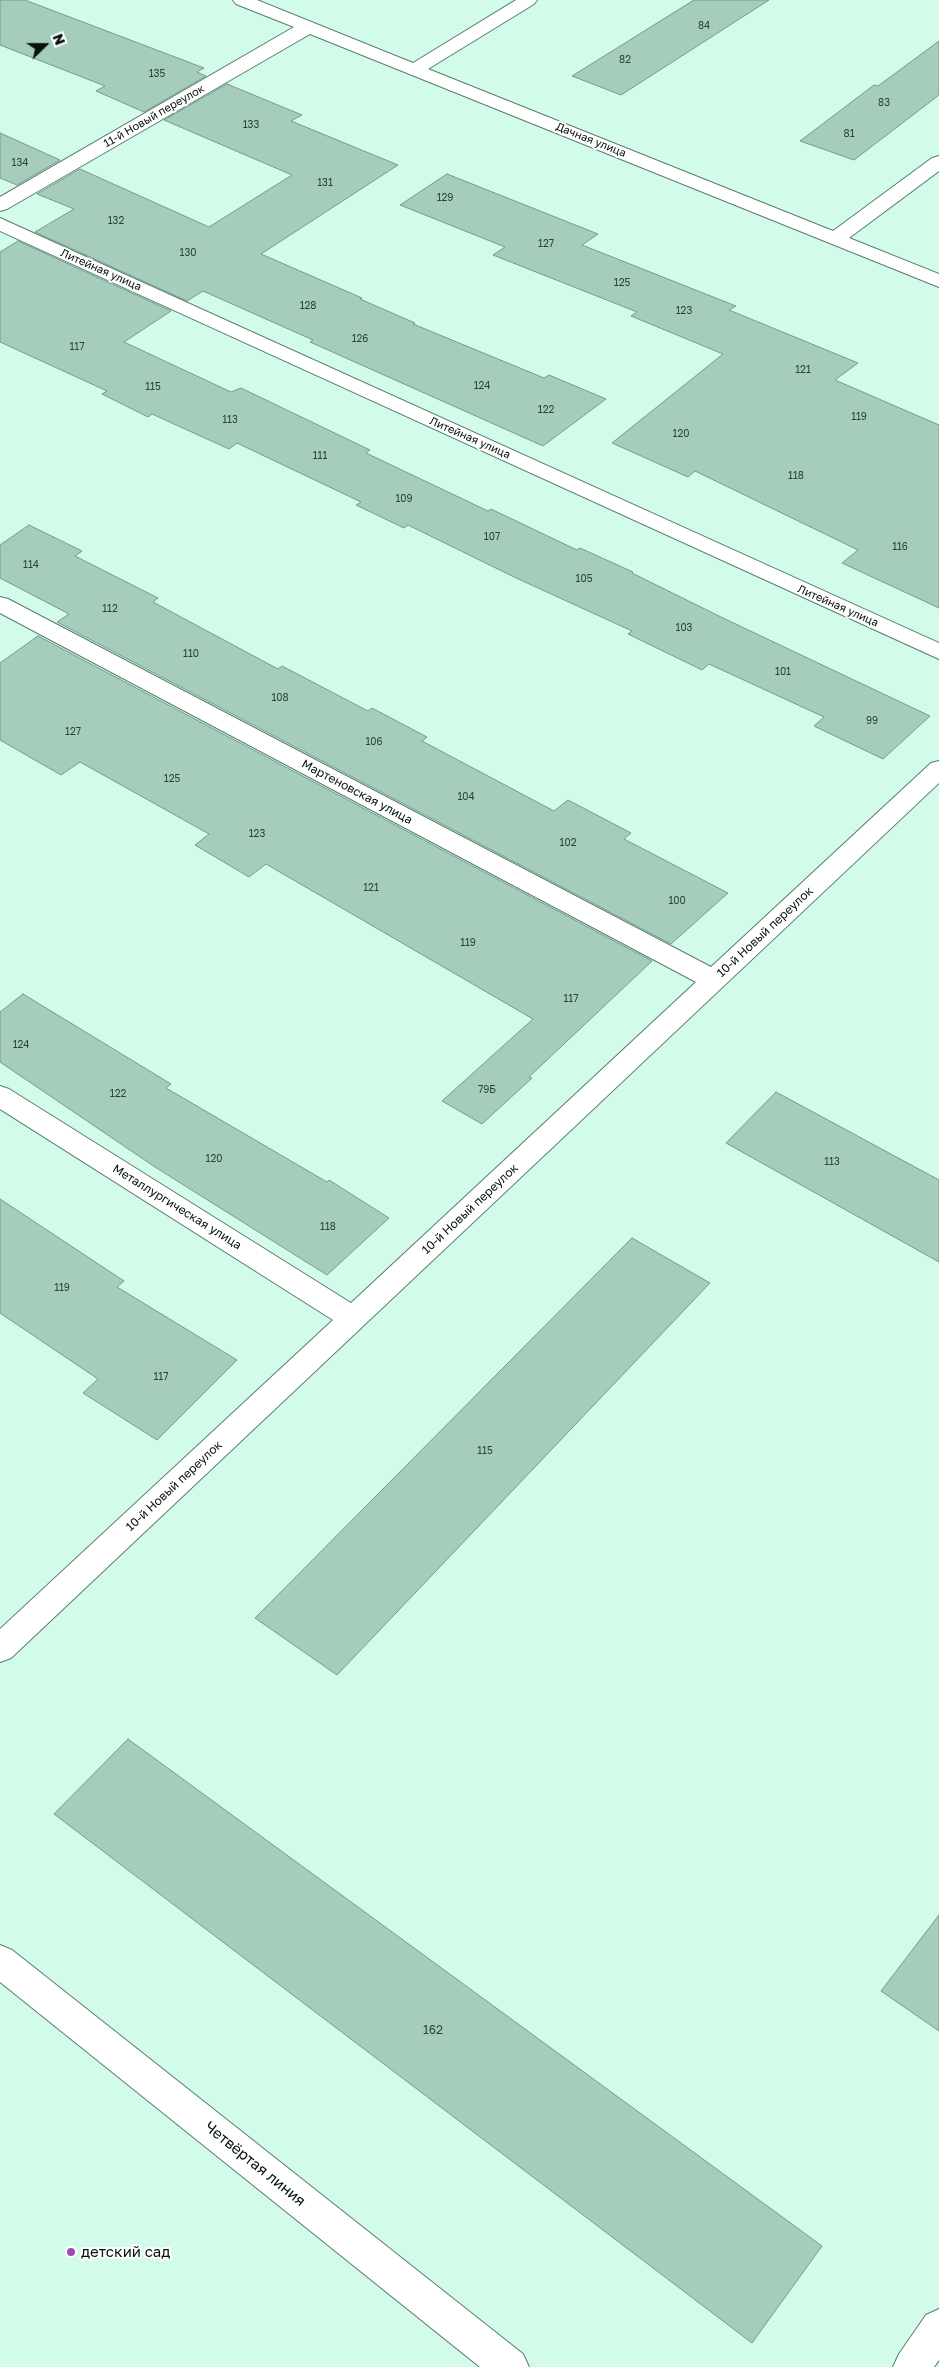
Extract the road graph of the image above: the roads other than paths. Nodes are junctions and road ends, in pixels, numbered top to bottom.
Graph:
1 (242, 0) edge
2 (528, 0) edge
3 (308, 27) junction
4 (415, 69) junction
5 (939, 162) edge
6 (0, 205) edge
7 (0, 224) edge
8 (835, 239) junction
9 (939, 281) edge
10 (0, 604) edge
11 (939, 652) edge
12 (939, 769) edge
13 (714, 980) junction
14 (0, 1096) edge
15 (353, 1318) junction
16 (0, 1649) edge
17 (0, 1960) edge
18 (939, 2328) edge
19 (510, 2367) edge
20 (912, 2367) edge

1 - 3 street, Дачная улица
2 - 4 street
3 - 4 street, Дачная улица
3 - 6 street, 11-й Новый переулок
4 - 8 street, Дачная улица
5 - 8 street
7 - 11 street, Литейная улица
8 - 9 street, Дачная улица
10 - 13 street, Мартеновская улица
12 - 13 street, 10-й Новый переулок
13 - 15 street, 10-й Новый переулок
14 - 15 street, Металлургическая улица
15 - 16 street, 10-й Новый переулок
17 - 19 street, Четвёртая линия
18 - 20 street

